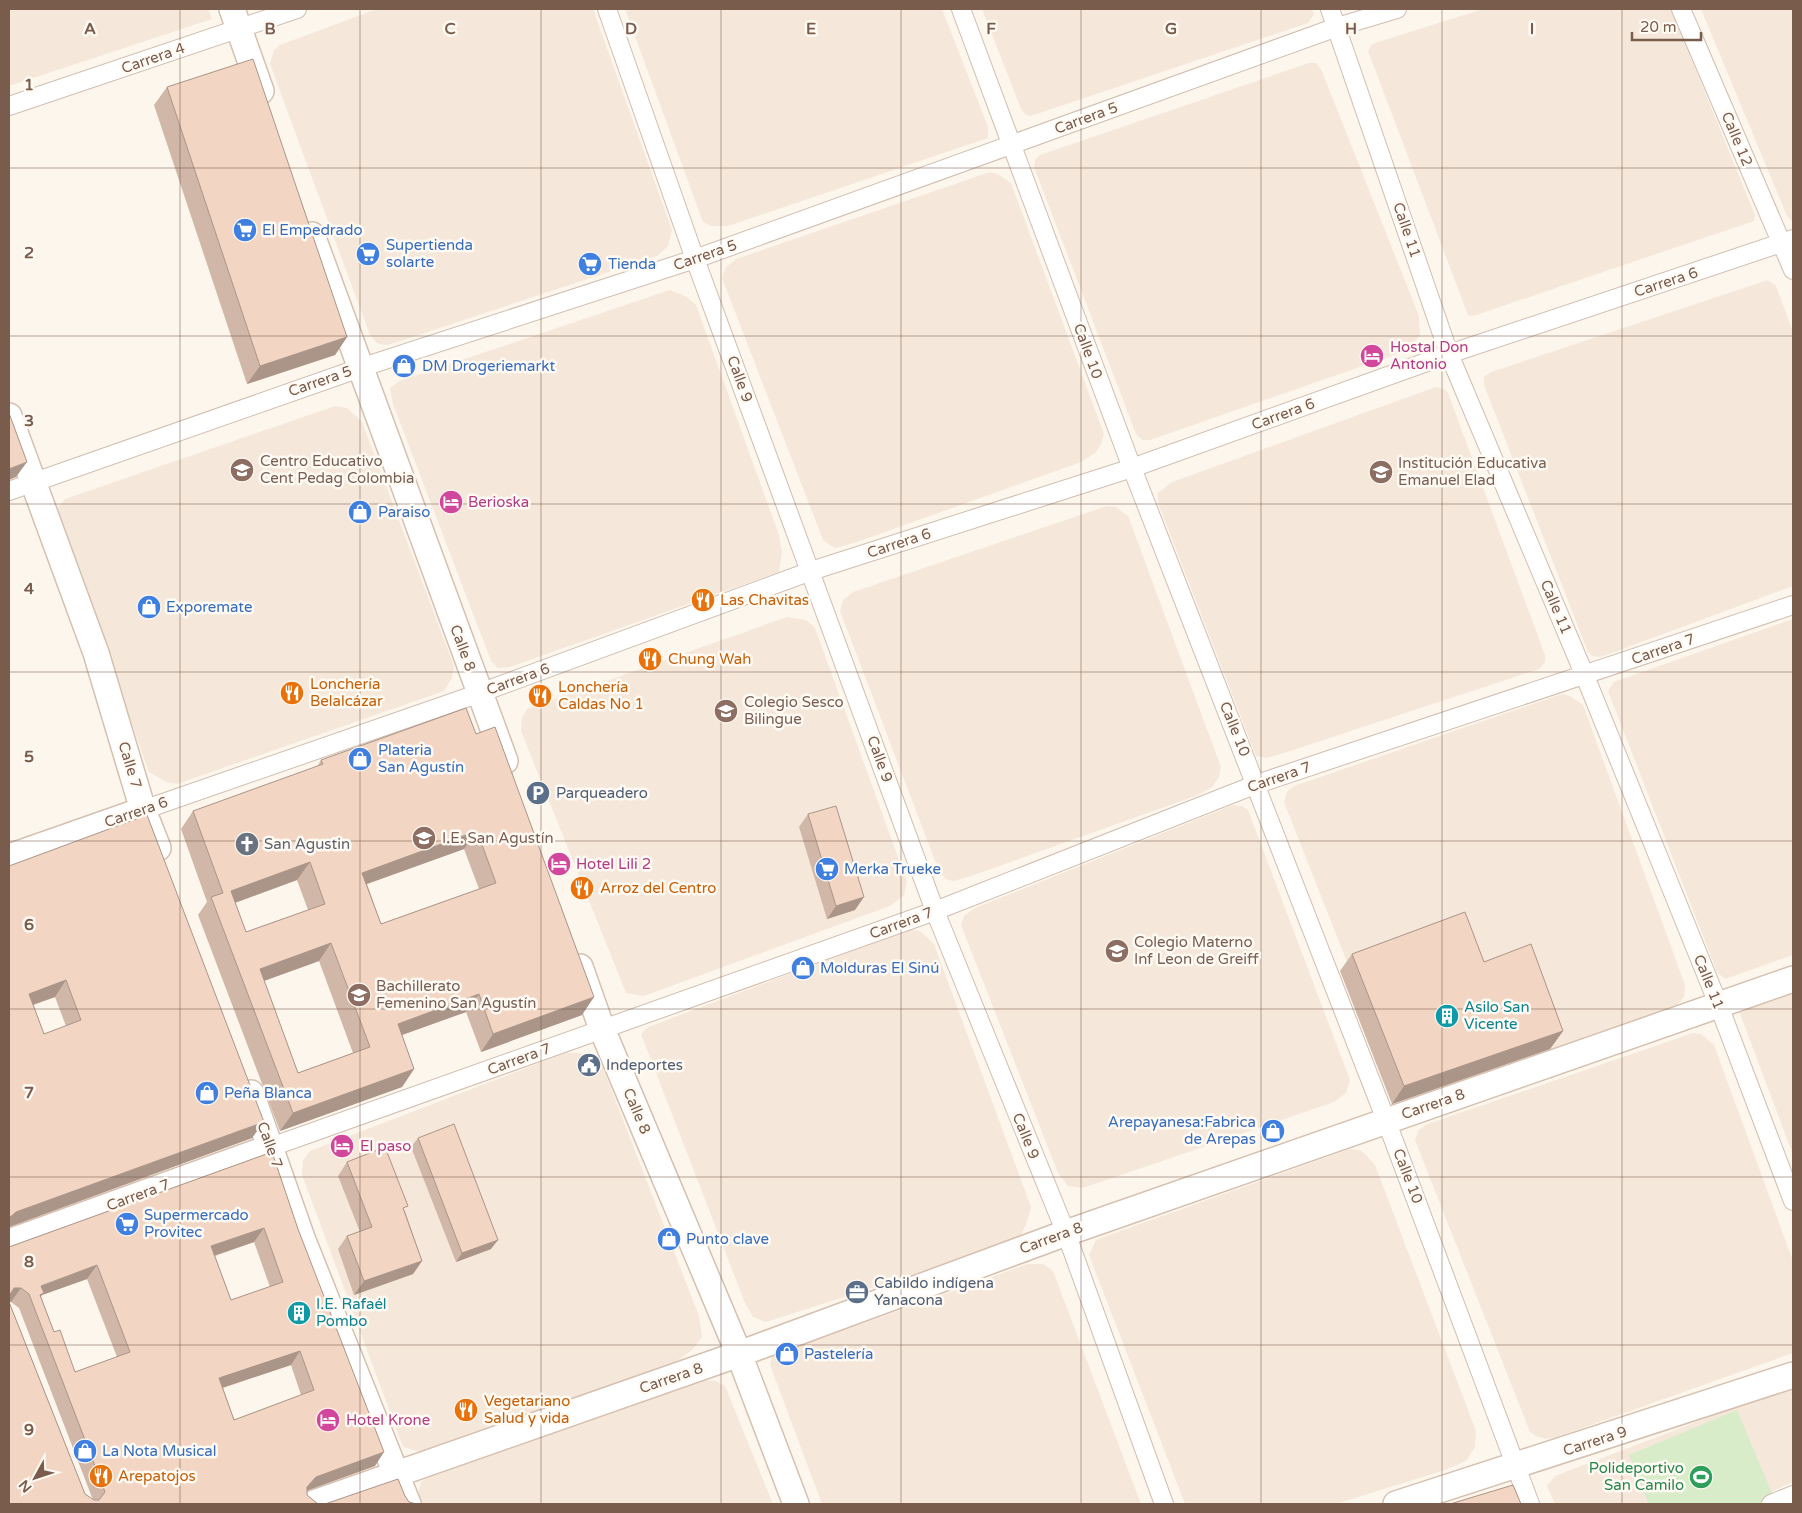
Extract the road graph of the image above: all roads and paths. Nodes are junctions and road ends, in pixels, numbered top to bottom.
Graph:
1 (297, 9) edge
2 (607, 9) edge
3 (961, 9) edge
4 (1330, 9) edge
5 (1397, 9) edge
6 (1681, 9) edge
7 (235, 19) edge
8 (1337, 27) junction
9 (9, 106) edge
10 (269, 114) edge
11 (1011, 144) junction
12 (306, 217) edge
13 (1788, 241) edge
14 (695, 259) junction
15 (1793, 270) edge
16 (1449, 354) junction
17 (360, 368) junction
18 (9, 416) edge
19 (1132, 468) junction
20 (33, 482) junction
21 (9, 490) edge
22 (811, 571) junction
23 (1793, 605) edge
24 (1585, 676) junction
25 (480, 694) junction
26 (1257, 784) junction
27 (514, 787) edge
28 (143, 810) junction
29 (9, 857) edge
30 (167, 874) edge
31 (935, 911) junction
32 (572, 945) edge
33 (1793, 979) edge
34 (1720, 1006) junction
35 (602, 1029) junction
36 (244, 1074) edge
37 (1386, 1120) junction
38 (271, 1147) junction
39 (1793, 1200) edge
40 (1066, 1233) junction
41 (9, 1242) edge
42 (739, 1354) junction
43 (1793, 1375) edge
44 (1518, 1466) junction
45 (397, 1474) junction
46 (1793, 1495) edge
47 (311, 1504) edge
48 (408, 1504) edge
49 (796, 1504) edge
50 (1164, 1504) edge
51 (1396, 1504) edge
52 (1530, 1504) edge
53 (1771, 1504) edge

1 - 7 street, Carrera 4
2 - 14 street, Calle 9
3 - 11 street, Calle 10
4 - 8 street, Calle 11
5 - 8 street, Carrera 5
6 - 13 street, Calle 12
7 - 9 street, Carrera 4
7 - 10 street
8 - 11 street, Carrera 5
8 - 16 street, Calle 11
11 - 14 street, Carrera 5
11 - 19 street, Calle 10
12 - 17 street, Calle 8
13 - 15 street, Calle 12
13 - 16 street, Carrera 6
14 - 17 street, Carrera 5
14 - 22 street, Calle 9
16 - 19 street, Carrera 6
16 - 24 street, Calle 11
17 - 20 street, Carrera 5
17 - 25 street, Calle 8
18 - 20 street, Calle 7
19 - 22 street, Carrera 6
19 - 26 street, Calle 10
20 - 21 street, Carrera 5
20 - 28 street, Calle 7
22 - 25 street, Carrera 6
22 - 31 street, Calle 9
23 - 24 street, Carrera 7
24 - 26 street, Carrera 7
24 - 34 street, Calle 11
25 - 27 street, Calle 8
25 - 28 street, Carrera 6
26 - 31 street, Carrera 7
26 - 37 street, Calle 10
28 - 29 street, Carrera 6
28 - 30 street, Calle 7
31 - 35 street, Carrera 7
31 - 40 street, Calle 9
32 - 35 street, Calle 8
33 - 34 street, Carrera 8
34 - 37 street, Carrera 8
34 - 39 street, Calle 11
35 - 38 street, Carrera 7
35 - 42 street, Calle 8
36 - 38 street, Calle 7
37 - 40 street, Carrera 8
37 - 44 street, Calle 10
38 - 41 street, Carrera 7
38 - 45 street, Calle 7
40 - 42 street, Carrera 8
40 - 50 street, Calle 9
42 - 45 street, Carrera 8
42 - 49 street, Calle 8
43 - 44 street, Carrera 9
44 - 51 street, Carrera 9
44 - 52 street, Calle 10
45 - 47 street, Carrera 8
45 - 48 street, Calle 7
46 - 53 street

